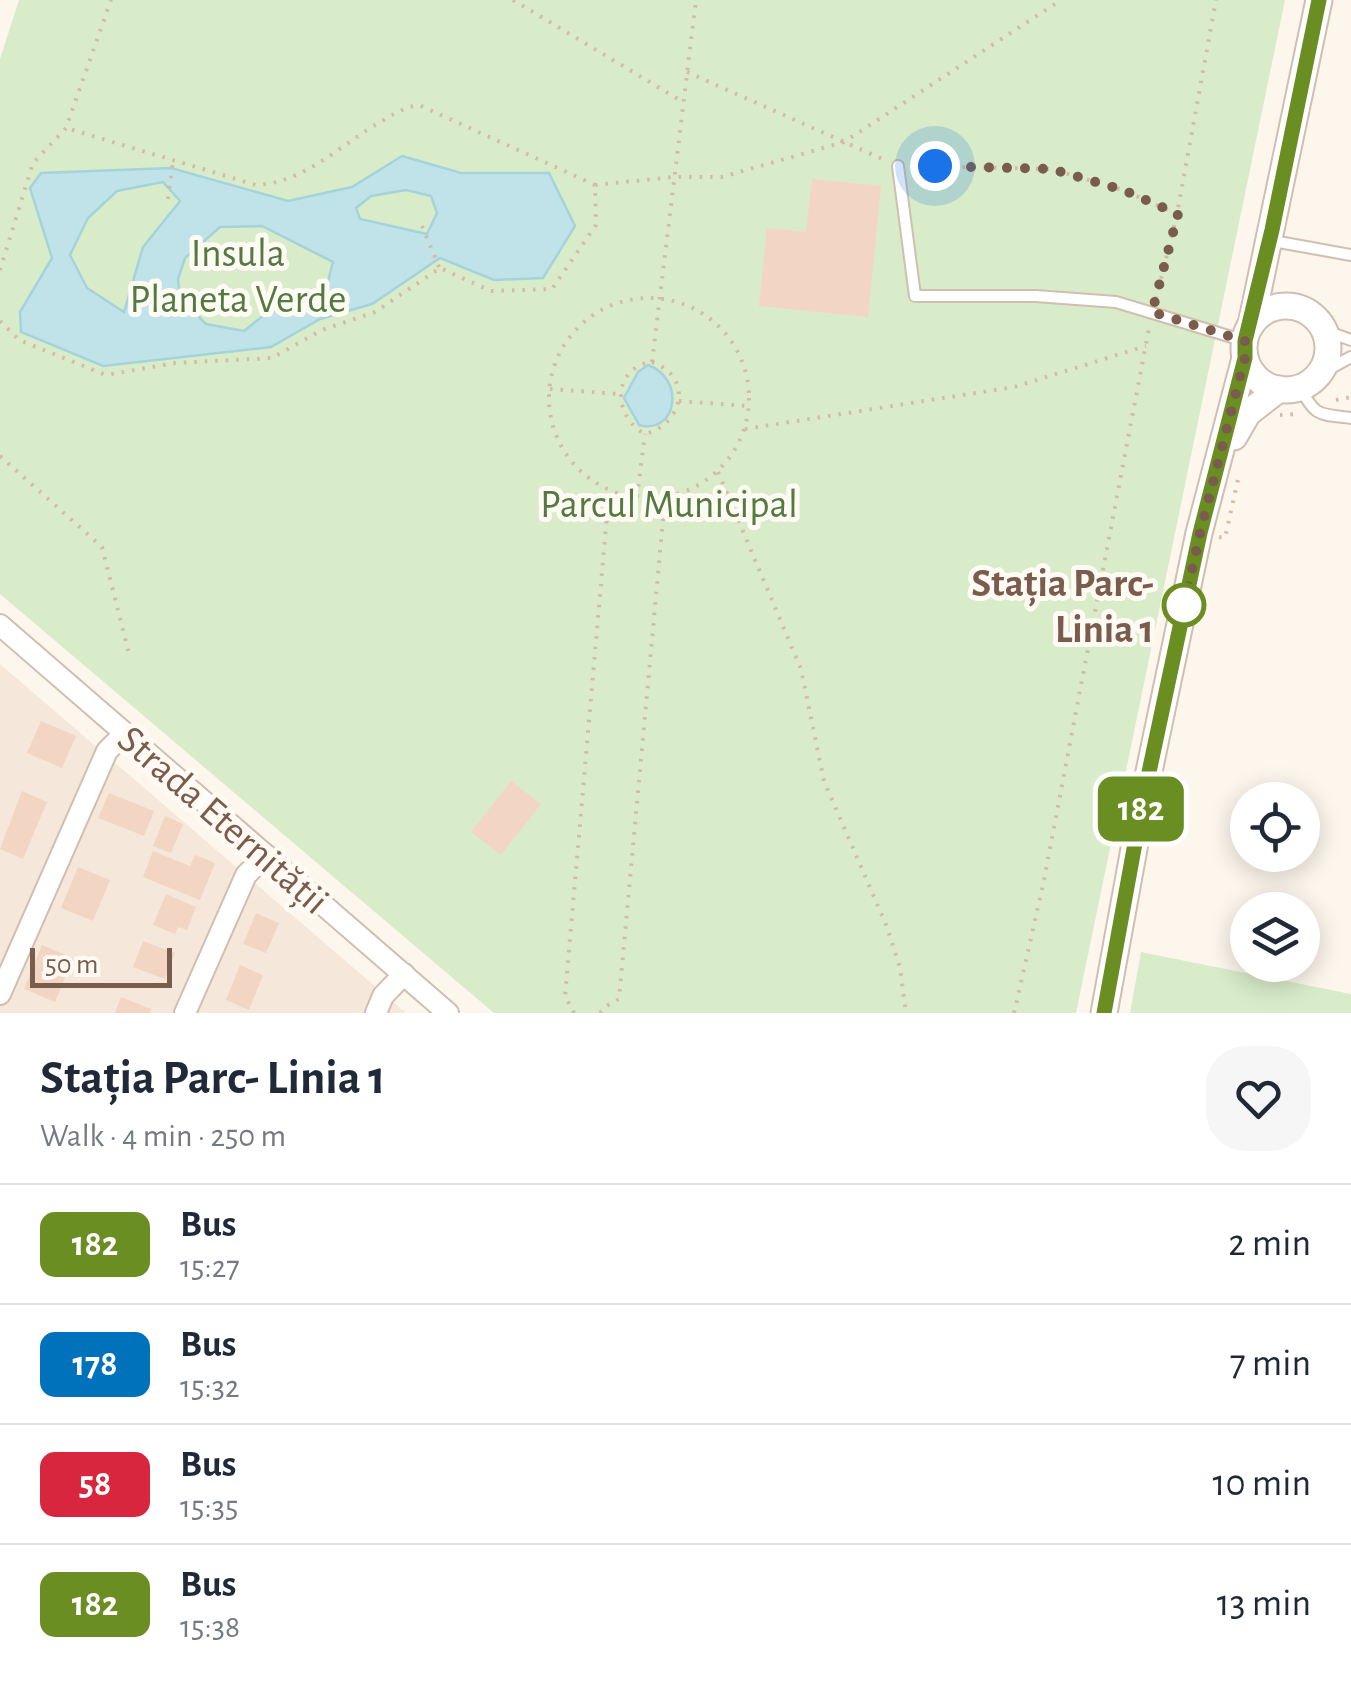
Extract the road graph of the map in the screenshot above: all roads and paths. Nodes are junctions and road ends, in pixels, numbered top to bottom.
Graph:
1 (111, 0) edge
2 (513, 0) edge
3 (696, 0) edge
4 (1061, 0) edge
5 (1216, 0) edge
6 (1319, 0) edge
7 (687, 72) junction
8 (683, 102) junction
9 (66, 128) junction
10 (844, 142) junction
11 (174, 161) junction
12 (898, 166) junction
13 (674, 177) junction
14 (595, 185) junction
15 (168, 199) dead end
16 (1178, 214) junction
17 (422, 226) dead end
18 (1272, 236) junction
19 (1351, 255) edge
20 (440, 268) junction
21 (0, 270) edge
22 (660, 299) junction
23 (1152, 312) junction
24 (1305, 313) junction
25 (0, 321) edge
26 (1351, 340) edge
27 (1247, 341) junction
28 (1146, 346) junction
29 (1351, 357) edge
30 (652, 362) junction
31 (550, 389) junction
32 (1302, 390) junction
33 (618, 394) junction
34 (679, 401) junction
35 (750, 406) junction
36 (1273, 416) dead end
37 (1351, 418) edge
38 (744, 429) junction
39 (645, 434) junction
40 (0, 456) edge
41 (1230, 463) junction
42 (718, 471) junction
43 (610, 492) junction
44 (637, 497) junction
45 (665, 498) junction
46 (1200, 533) junction
47 (0, 625) edge
48 (129, 654) dead end
49 (124, 734) junction
50 (266, 854) junction
51 (404, 974) junction
52 (0, 994) edge
53 (185, 1013) edge
54 (376, 1013) edge
55 (448, 1013) edge
56 (574, 1013) edge
57 (600, 1013) edge
58 (906, 1013) edge
59 (1014, 1013) edge
60 (1104, 1013) edge

1 - 9 path
2 - 8 path
3 - 7 path
4 - 10 path
5 - 16 path
6 - 18 street
7 - 8 path
7 - 10 path
8 - 13 path
9 - 11 path
9 - 21 path
10 - 12 path
10 - 13 path
11 - 14 path
11 - 15 path
12 - 16 path
12 - 23 lane
13 - 14 path
13 - 22 path
14 - 20 path
16 - 23 path
17 - 20 path
18 - 19 lane
18 - 24 street
18 - 27 street
20 - 25 path
22 - 30 path
22 - 31 path
22 - 35 path
23 - 27 lane
23 - 28 path
24 - 26 lane
24 - 27 street
24 - 32 street
27 - 32 street
27 - 41 street
28 - 38 path
28 - 59 path
29 - 32 lane
30 - 33 path
30 - 34 path
31 - 33 path
31 - 43 path
32 - 36 path
32 - 37 lane
32 - 41 street
33 - 39 path
34 - 35 path
34 - 39 path
35 - 38 path
38 - 42 path
39 - 44 path
40 - 48 path
41 - 46 street
41 - 46 path
42 - 45 path
42 - 58 path
43 - 44 path
43 - 56 path
44 - 45 path
45 - 57 path
46 - 60 street
47 - 49 street, Strada Eternității
49 - 50 street, Strada Eternității
49 - 52 street
50 - 51 street, Strada Eternității
50 - 53 street
51 - 54 street
51 - 55 street, Strada Eternității

